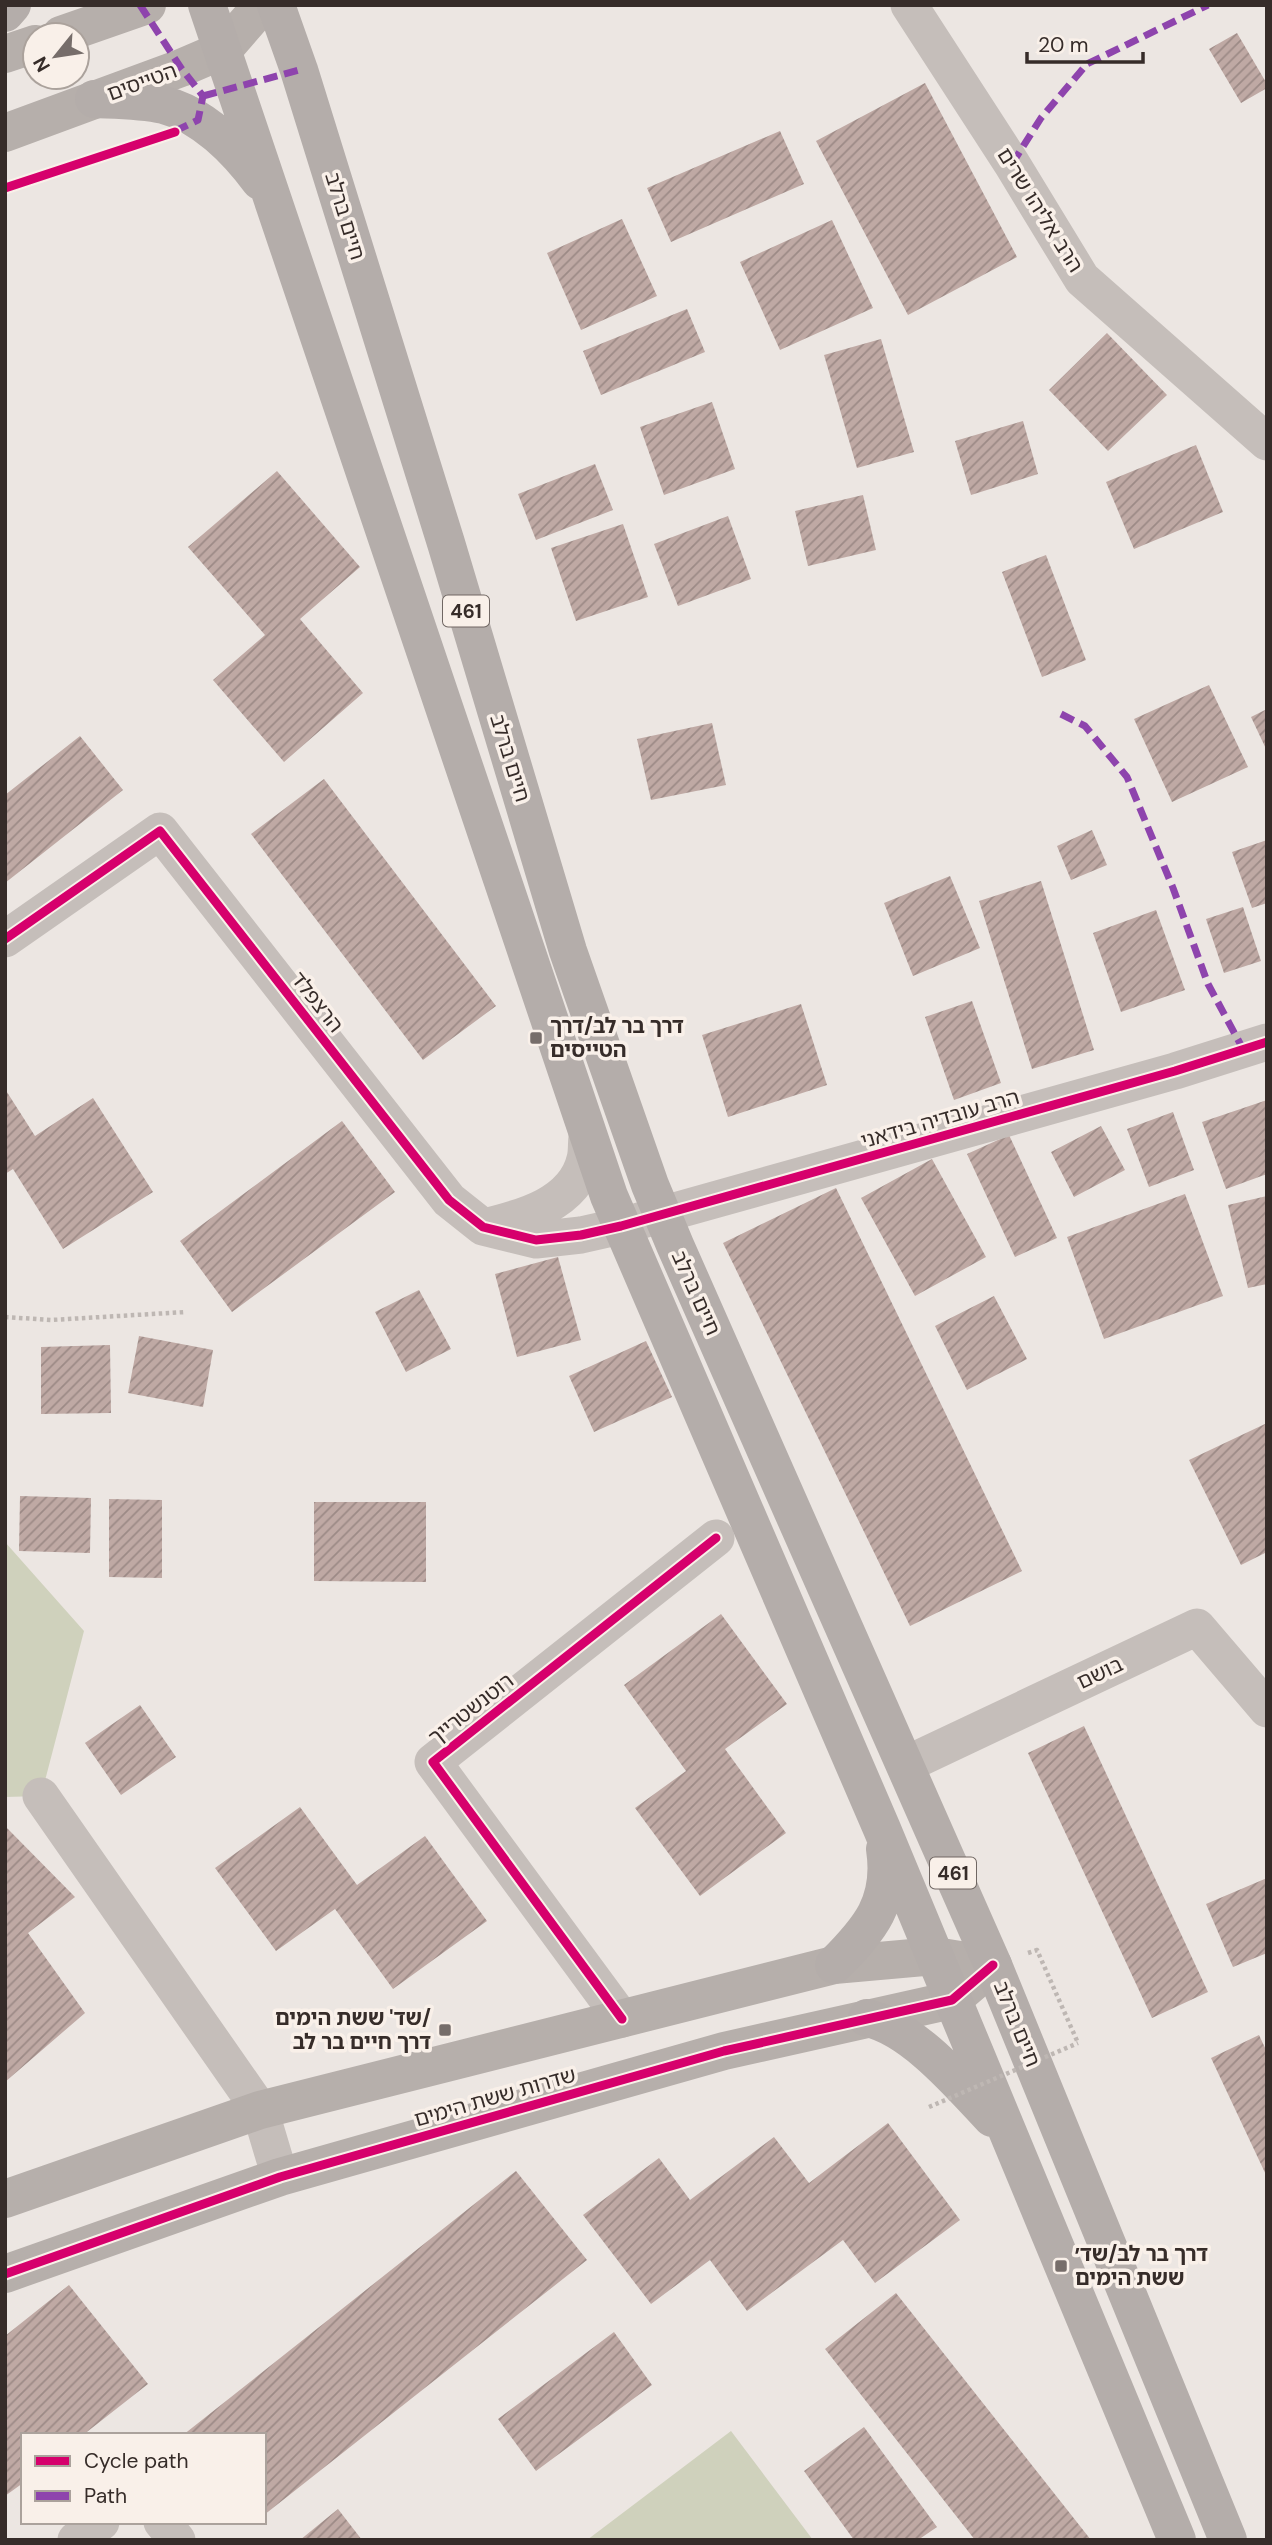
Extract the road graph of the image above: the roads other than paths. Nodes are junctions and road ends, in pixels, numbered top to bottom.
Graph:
1 (12, 5) edge
2 (147, 5) edge
3 (207, 5) edge
4 (262, 5) edge
5 (276, 5) edge
6 (909, 5) edge
7 (5, 13) edge
8 (91, 25) edge
9 (223, 50) junction
10 (94, 99) junction
11 (5, 132) edge
12 (275, 207) junction
13 (1267, 442) edge
14 (5, 939) edge
15 (1267, 1042) edge
16 (587, 1137) junction
17 (662, 1214) junction
18 (621, 1226) junction
19 (483, 1227) junction
20 (716, 1538) dead end
21 (1267, 1709) edge
22 (905, 1765) junction
23 (41, 1797) dead end
24 (882, 1829) junction
25 (935, 1956) junction
26 (834, 1965) junction
27 (993, 1965) junction
28 (952, 2000) junction
29 (867, 2018) junction
30 (622, 2019) junction
31 (260, 2110) junction
32 (1008, 2137) junction
33 (280, 2177) junction
34 (5, 2199) edge
35 (5, 2274) edge
36 (98, 2524) edge
37 (164, 2524) edge
38 (76, 2540) edge
39 (177, 2540) edge
40 (1177, 2540) edge
41 (1228, 2540) edge

1 - 7 main road
2 - 8 street
3 - 9 main road, 461
4 - 9 street, הטייסים
5 - 17 main road, חיים ברלב / 461
6 - 13 street, הרב אליהו שרים
9 - 10 street, הטייסים
9 - 12 main road, חיים ברלב / 461
10 - 11 street, הטייסים
10 - 12 main road
12 - 16 main road, חיים ברלב / 461
14 - 19 street, הרצפלד
15 - 17 street, הרב עובדיה בידאני
16 - 18 main road, חיים ברלב / 461
16 - 19 street
17 - 18 street, הרב עובדיה בידאני
17 - 22 main road, חיים ברלב / 461
18 - 19 street, הרצפלד
18 - 24 main road, חיים ברלב / 461
20 - 30 street, רוטנשטרייך
21 - 22 street, בושם
22 - 27 main road, חיים ברלב / 461
23 - 31 street
24 - 25 main road, חיים ברלב / 461
24 - 26 main road
25 - 26 street, שדרות ששת הימים
25 - 27 street, שדרות ששת הימים
25 - 28 main road, חיים ברלב / 461
26 - 30 street, שדרות ששת הימים
27 - 28 street, שדרות ששת הימים
27 - 41 main road, חיים ברלב / 461
28 - 29 street, שדרות ששת הימים
28 - 32 main road, חיים ברלב / 461
29 - 32 main road
29 - 33 street, שדרות ששת הימים
30 - 31 street, שדרות ששת הימים
31 - 33 street
31 - 34 street, שדרות ששת הימים
32 - 40 main road, חיים ברלב / 461
33 - 35 street, שדרות ששת הימים
36 - 38 street
37 - 39 street

